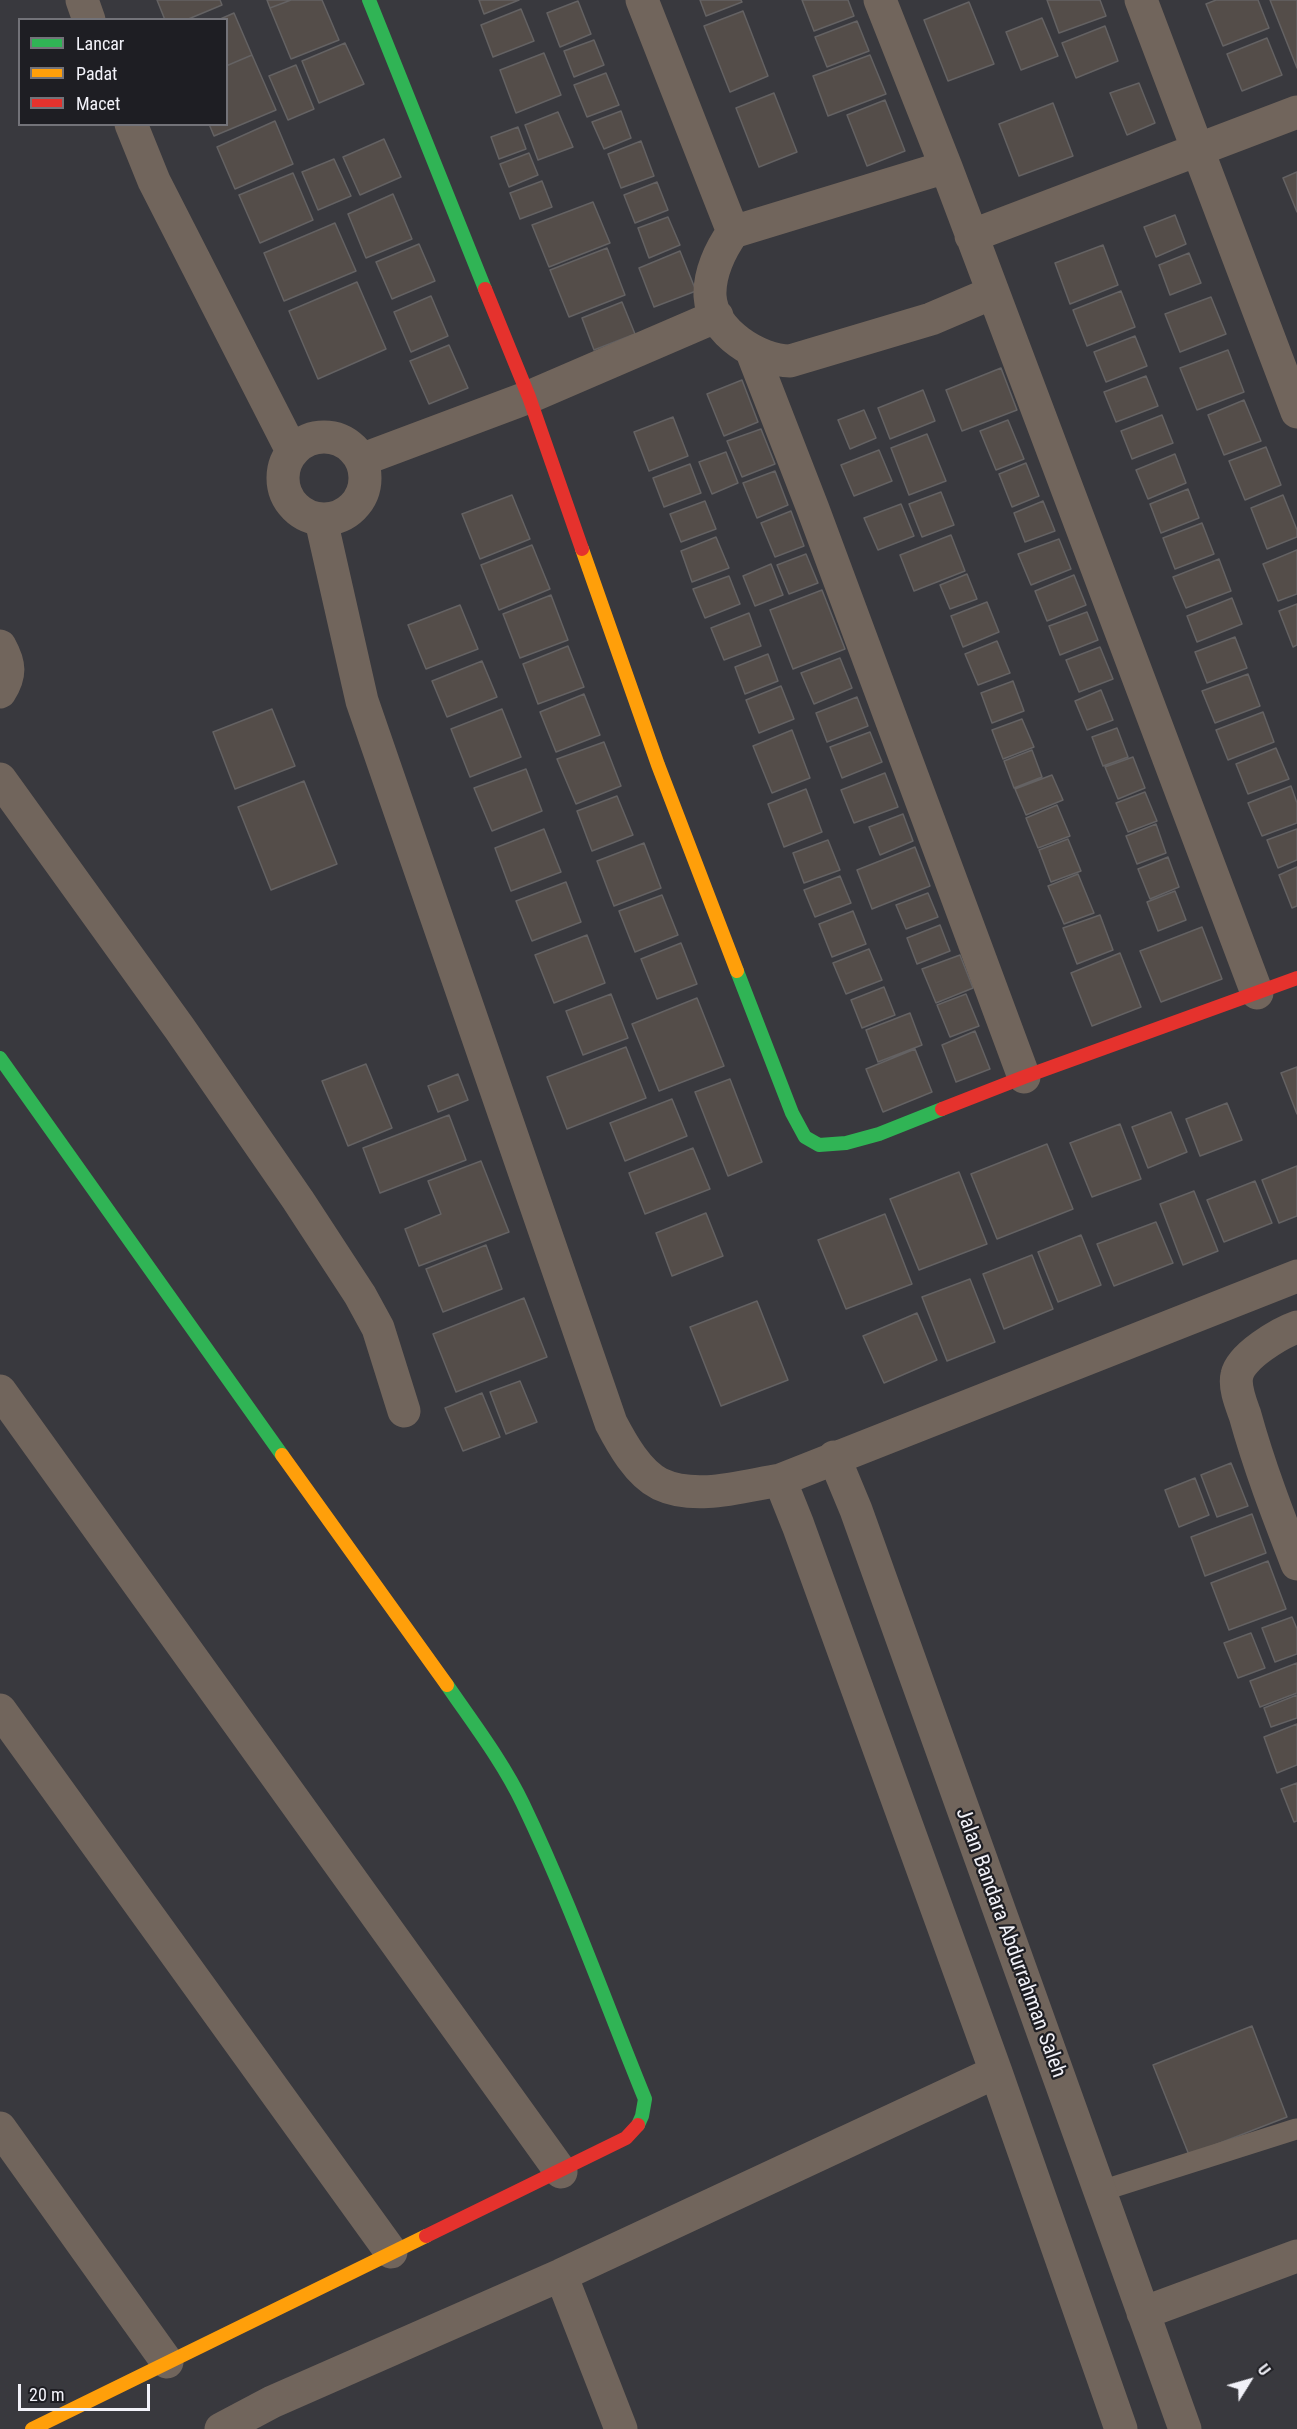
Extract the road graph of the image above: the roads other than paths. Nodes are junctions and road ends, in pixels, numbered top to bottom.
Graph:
1 (82, 0) edge
2 (369, 0) edge
3 (642, 0) edge
4 (880, 0) edge
5 (1141, 0) edge
6 (88, 18) edge
7 (1297, 112) edge
8 (132, 126) edge
9 (1197, 150) junction
10 (946, 167) junction
11 (733, 232) junction
12 (971, 236) junction
13 (992, 293) junction
14 (717, 316) junction
15 (752, 352) junction
16 (529, 398) junction
17 (1297, 412) edge
18 (292, 451) junction
19 (361, 460) junction
20 (321, 520) junction
21 (0, 646) edge
22 (0, 692) edge
23 (0, 779) edge
24 (1297, 978) edge
25 (1257, 993) junction
26 (0, 1058) edge
27 (1024, 1077) junction
28 (1297, 1276) edge
29 (1297, 1327) edge
30 (0, 1391) edge
31 (404, 1411) dead end
32 (834, 1457) junction
33 (780, 1480) junction
34 (1297, 1564) edge
35 (0, 1710) edge
36 (996, 2072) junction
37 (0, 2128) edge
38 (1296, 2129) edge
39 (561, 2172) junction
40 (1101, 2191) junction
41 (391, 2252) junction
42 (1297, 2256) edge
43 (561, 2275) junction
44 (1143, 2313) junction
45 (167, 2362) junction
46 (276, 2416) edge
47 (32, 2429) edge
48 (221, 2429) edge
49 (621, 2429) edge
50 (1121, 2429) edge
51 (1185, 2429) edge

1 - 6 street
2 - 16 street
3 - 11 street
4 - 10 street
5 - 9 street
7 - 9 street
8 - 18 street
9 - 12 street
9 - 17 street
10 - 11 street
10 - 12 street
11 - 14 street
12 - 13 street
13 - 15 street
13 - 25 street
14 - 15 street
14 - 16 street
15 - 27 street
16 - 19 street
16 - 27 street
18 - 19 street
18 - 20 street
19 - 20 street
20 - 33 street
21 - 22 street
23 - 31 street
24 - 25 street
25 - 27 street
26 - 39 street
28 - 32 street
29 - 34 street
30 - 39 street
32 - 33 street
32 - 40 street, Jalan Bandara Abdurrahman Saleh
33 - 36 street
35 - 41 street
36 - 43 street
36 - 50 street
37 - 45 street
38 - 40 lane
39 - 41 street
40 - 44 street, Jalan Bandara Abdurrahman Saleh
41 - 45 street
42 - 44 street
43 - 46 street
43 - 49 street
44 - 51 street, Jalan Bandara Abdurrahman Saleh
45 - 47 street
46 - 48 street

